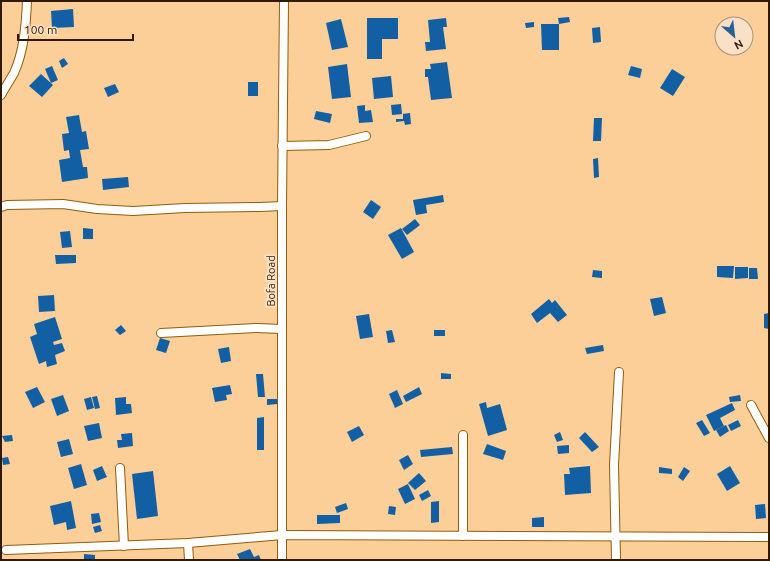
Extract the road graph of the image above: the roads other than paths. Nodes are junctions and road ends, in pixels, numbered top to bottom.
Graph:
1 (27, 1) edge
2 (284, 1) edge
3 (1, 95) edge
4 (366, 136) dead end
5 (282, 146) junction
6 (282, 206) junction
7 (1, 207) edge
8 (282, 329) junction
9 (160, 333) dead end
10 (620, 372) dead end
11 (751, 405) dead end
12 (463, 435) dead end
13 (769, 438) edge
14 (120, 468) dead end
15 (282, 535) junction
16 (463, 536) junction
17 (615, 536) junction
18 (769, 537) edge
19 (188, 543) junction
20 (124, 546) junction
21 (6, 550) dead end
22 (189, 560) edge
23 (282, 560) edge
24 (616, 560) edge

1 - 3 street
2 - 5 street, Bofa Road
4 - 5 street
5 - 6 street, Bofa Road
6 - 7 street
6 - 8 street, Bofa Road
8 - 9 street
8 - 15 street, Bofa Road
10 - 17 street
11 - 13 street
12 - 16 street
14 - 20 street
15 - 16 street
15 - 19 street
15 - 23 street, Bofa Road
16 - 17 street
17 - 18 street
17 - 24 street
19 - 20 street
19 - 22 street
20 - 21 street

